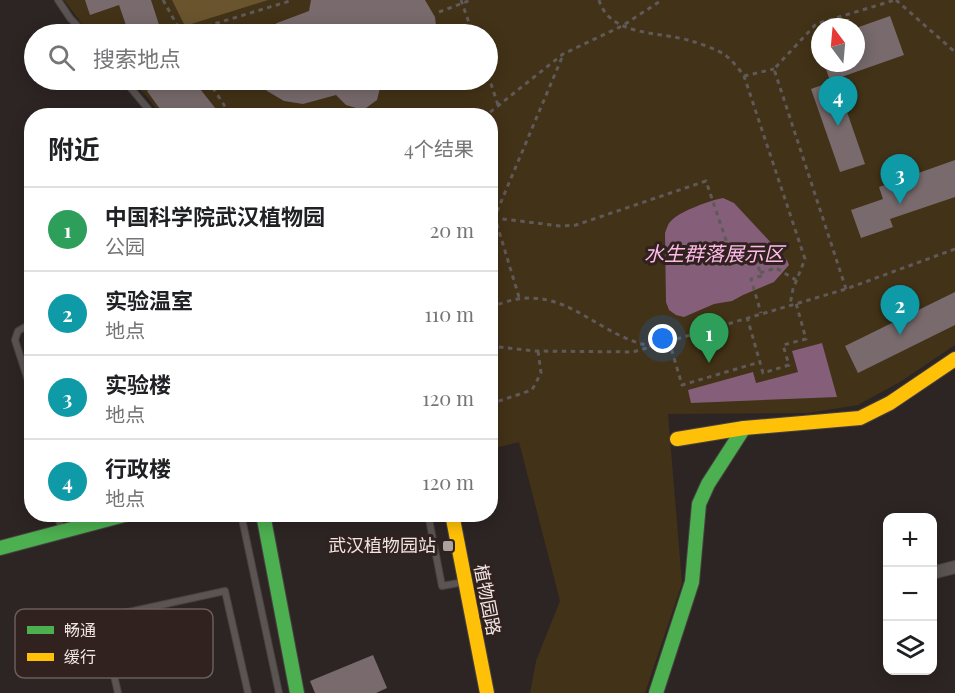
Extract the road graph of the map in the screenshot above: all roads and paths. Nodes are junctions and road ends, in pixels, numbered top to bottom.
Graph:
1 (58, 0) edge
2 (163, 0) edge
3 (293, 0) edge
4 (471, 0) edge
5 (599, 0) edge
6 (661, 0) edge
7 (896, 0) edge
8 (462, 2) edge
9 (439, 12) dead end
10 (75, 24) edge
11 (176, 24) edge
12 (214, 24) edge
13 (470, 24) edge
14 (622, 26) junction
15 (955, 52) edge
16 (563, 54) junction
17 (774, 69) junction
18 (744, 76) junction
19 (132, 90) edge
20 (214, 90) edge
21 (493, 90) edge
22 (498, 105) junction
23 (147, 108) edge
24 (226, 108) edge
25 (494, 108) edge
26 (498, 211) edge
27 (498, 218) edge
28 (498, 228) edge
29 (955, 249) edge
30 (760, 273) junction
31 (796, 280) junction
32 (846, 289) junction
33 (519, 297) junction
34 (796, 303) junction
35 (498, 305) edge
36 (790, 305) junction
37 (761, 313) junction
38 (747, 317) junction
39 (24, 328) edge
40 (669, 341) junction
41 (498, 347) edge
42 (652, 347) junction
43 (538, 351) junction
44 (955, 359) edge
45 (760, 362) junction
46 (24, 368) edge
47 (498, 401) edge
48 (744, 428) junction
49 (677, 439) dead end
50 (59, 522) edge
51 (99, 522) edge
52 (243, 522) edge
53 (265, 522) edge
54 (430, 522) edge
55 (454, 522) edge
56 (62, 532) junction
57 (0, 548) edge
58 (955, 567) edge
59 (937, 572) edge
60 (465, 582) junction
61 (142, 609) edge
62 (115, 678) edge
63 (118, 693) edge
64 (248, 693) edge
65 (279, 693) edge
66 (297, 693) edge
67 (487, 693) edge
68 (656, 693) edge

1 - 10 lane
2 - 11 path
3 - 12 path
4 - 8 path
5 - 14 path
6 - 14 path
7 - 15 path
7 - 17 path
8 - 9 path
8 - 13 path
14 - 16 path
14 - 18 path
16 - 22 path
16 - 26 path
17 - 18 path
17 - 32 path
18 - 31 path
19 - 23 lane
20 - 24 path
21 - 22 path
22 - 25 path
27 - 30 path
28 - 33 path
29 - 32 path
30 - 31 path
30 - 37 path
31 - 36 path
32 - 34 path
33 - 35 path
33 - 42 path
34 - 36 path
34 - 45 path
36 - 37 path
37 - 38 path
38 - 40 path
38 - 45 path
39 - 46 lane
40 - 42 path
40 - 45 path
41 - 43 path
42 - 43 path
43 - 47 path
44 - 48 street
48 - 49 street
48 - 68 street
50 - 56 lane
51 - 56 street
52 - 65 lane
53 - 66 street
54 - 60 lane
55 - 60 street, 植物园路
56 - 57 street
58 - 59 street
60 - 67 street, 植物园路
61 - 64 lane
62 - 63 lane

